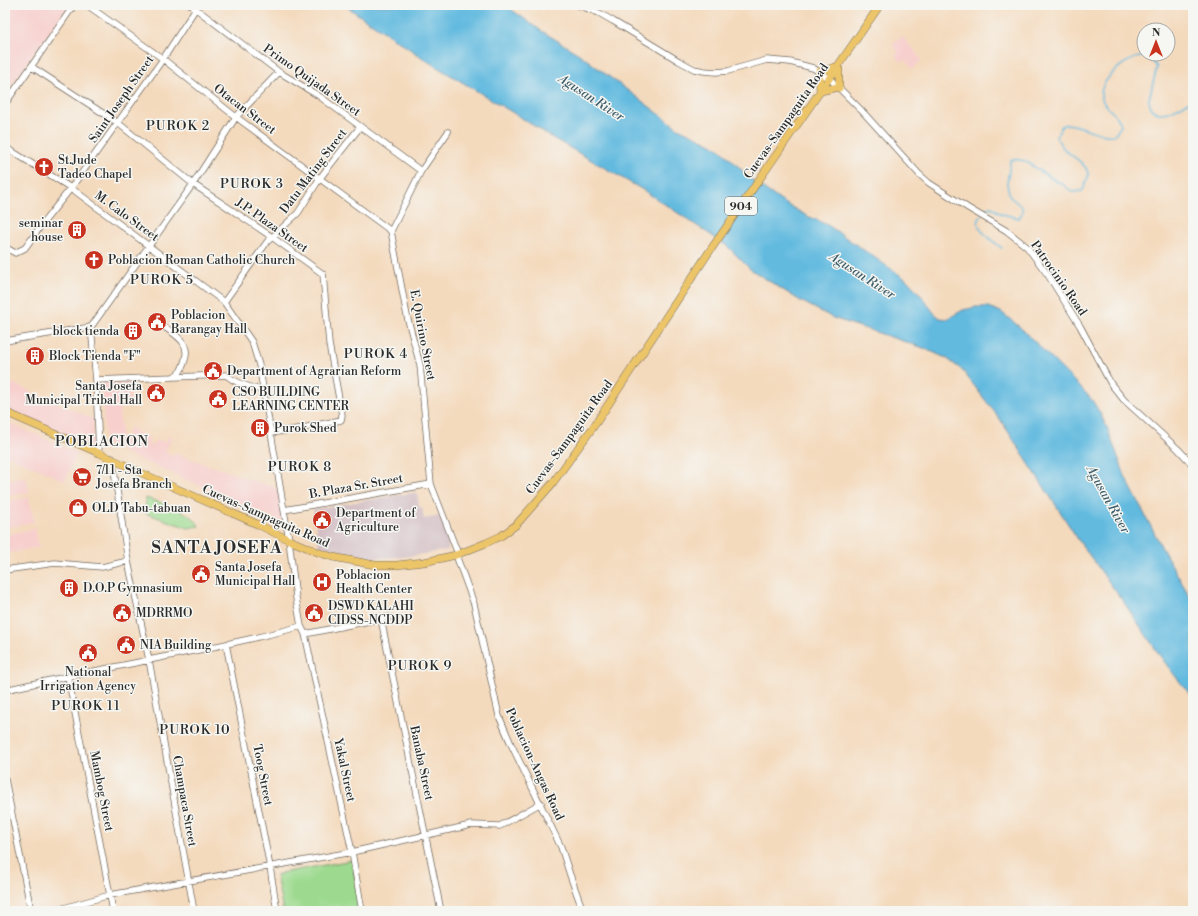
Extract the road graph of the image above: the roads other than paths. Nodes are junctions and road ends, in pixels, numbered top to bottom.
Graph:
1 (74, 5) edge
2 (87, 5) edge
3 (578, 5) edge
4 (880, 5) edge
5 (194, 7) edge
6 (162, 59) junction
7 (838, 66) junction
8 (32, 67) junction
9 (279, 72) junction
10 (820, 72) junction
11 (830, 79) junction
12 (838, 87) junction
13 (821, 92) junction
14 (5, 104) edge
15 (236, 117) junction
16 (118, 123) junction
17 (360, 127) junction
18 (448, 132) dead end
19 (5, 146) edge
20 (421, 171) junction
21 (320, 178) junction
22 (193, 184) junction
23 (71, 188) junction
24 (391, 231) junction
25 (272, 237) junction
26 (149, 246) junction
27 (5, 248) edge
28 (224, 302) junction
29 (163, 326) dead end
30 (91, 327) junction
31 (5, 341) edge
32 (173, 377) junction
33 (96, 380) junction
34 (264, 390) junction
35 (5, 412) edge
36 (271, 433) junction
37 (99, 453) junction
38 (112, 458) junction
39 (1193, 465) edge
40 (431, 484) junction
41 (284, 510) junction
42 (289, 540) junction
43 (457, 555) junction
44 (128, 561) junction
45 (5, 570) edge
46 (389, 617) dead end
47 (381, 619) junction
48 (301, 626) junction
49 (305, 634) junction
50 (226, 644) junction
51 (149, 660) junction
52 (68, 676) junction
53 (5, 690) edge
54 (5, 779) edge
55 (540, 804) junction
56 (426, 835) junction
57 (352, 852) junction
58 (270, 867) junction
59 (188, 880) junction
60 (110, 895) junction
61 (31, 911) edge
62 (54, 911) edge
63 (113, 911) edge
64 (194, 911) edge
65 (277, 911) edge
66 (362, 911) edge
67 (441, 911) edge
68 (583, 911) edge

1 - 8 street
2 - 6 street, Otacan Street
3 - 10 street, Patrocinio Road
4 - 7 main road, Cuevas-Sampaguita Road / 904
5 - 6 street, Saint Joseph Street
5 - 9 street, Primo Quijada Street
6 - 15 street, Otacan Street
6 - 16 street, Saint Joseph Street
7 - 10 main road
7 - 11 main road, Cuevas-Sampaguita Road / 904
7 - 12 main road
8 - 14 street
8 - 16 street, J.P. Plaza Street
9 - 15 street
9 - 17 street, Primo Quijada Street
10 - 11 street, Patrocinio Road
10 - 13 main road
11 - 12 street, Patrocinio Road
11 - 13 main road, Cuevas-Sampaguita Road / 904
12 - 13 main road
12 - 39 street, Patrocinio Road
13 - 43 main road, Cuevas-Sampaguita Road / 904
15 - 21 street, Otacan Street
15 - 22 street
16 - 22 street, J.P. Plaza Street
16 - 23 street, Saint Joseph Street
17 - 20 street, Primo Quijada Street
17 - 21 street, Datu Mating Street
18 - 20 street
19 - 23 street, M. Calo Street
20 - 24 street
21 - 24 street, Otacan Street
21 - 25 street, Datu Mating Street
22 - 25 street, J.P. Plaza Street
22 - 26 street
23 - 26 street, M. Calo Street
23 - 27 street, Saint Joseph Street
24 - 40 street, E. Quirino Street
25 - 28 street, Datu Mating Street
25 - 36 street, J.P. Plaza Street
26 - 28 street, M. Calo Street
26 - 30 street
28 - 34 street, M. Calo Street
29 - 32 street
30 - 31 street
30 - 33 street
32 - 33 street
32 - 34 street
33 - 37 street
34 - 36 street, M. Calo Street
35 - 37 main road, Cuevas-Sampaguita Road / 904
36 - 41 street, M. Calo Street
37 - 38 main road, Cuevas-Sampaguita Road / 904
38 - 42 main road, Cuevas-Sampaguita Road / 904
38 - 44 street, Champaca Street
40 - 41 street, B. Plaza Sr. Street
40 - 43 street, E. Quirino Street
41 - 42 street, M. Calo Street
42 - 43 main road, Cuevas-Sampaguita Road / 904
42 - 48 street
43 - 55 street, Poblacion-Angas Road
44 - 45 street
44 - 51 street, Champaca Street
46 - 47 street
47 - 49 street
47 - 56 street, Banaba Street
48 - 49 street, Yakal Street
48 - 50 street
49 - 57 street, Yakal Street
50 - 51 street
50 - 58 street, Toog Street
51 - 52 street
51 - 59 street, Champaca Street
52 - 53 street
52 - 60 street, Mambog Street
54 - 61 street
55 - 56 street
55 - 68 street, Poblacion-Angas Road
56 - 57 street
56 - 67 street, Banaba Street
57 - 58 street
57 - 66 street, Yakal Street
58 - 59 street
58 - 65 street, Toog Street
59 - 60 street
59 - 64 street, Champaca Street
60 - 62 street
60 - 63 street, Mambog Street

